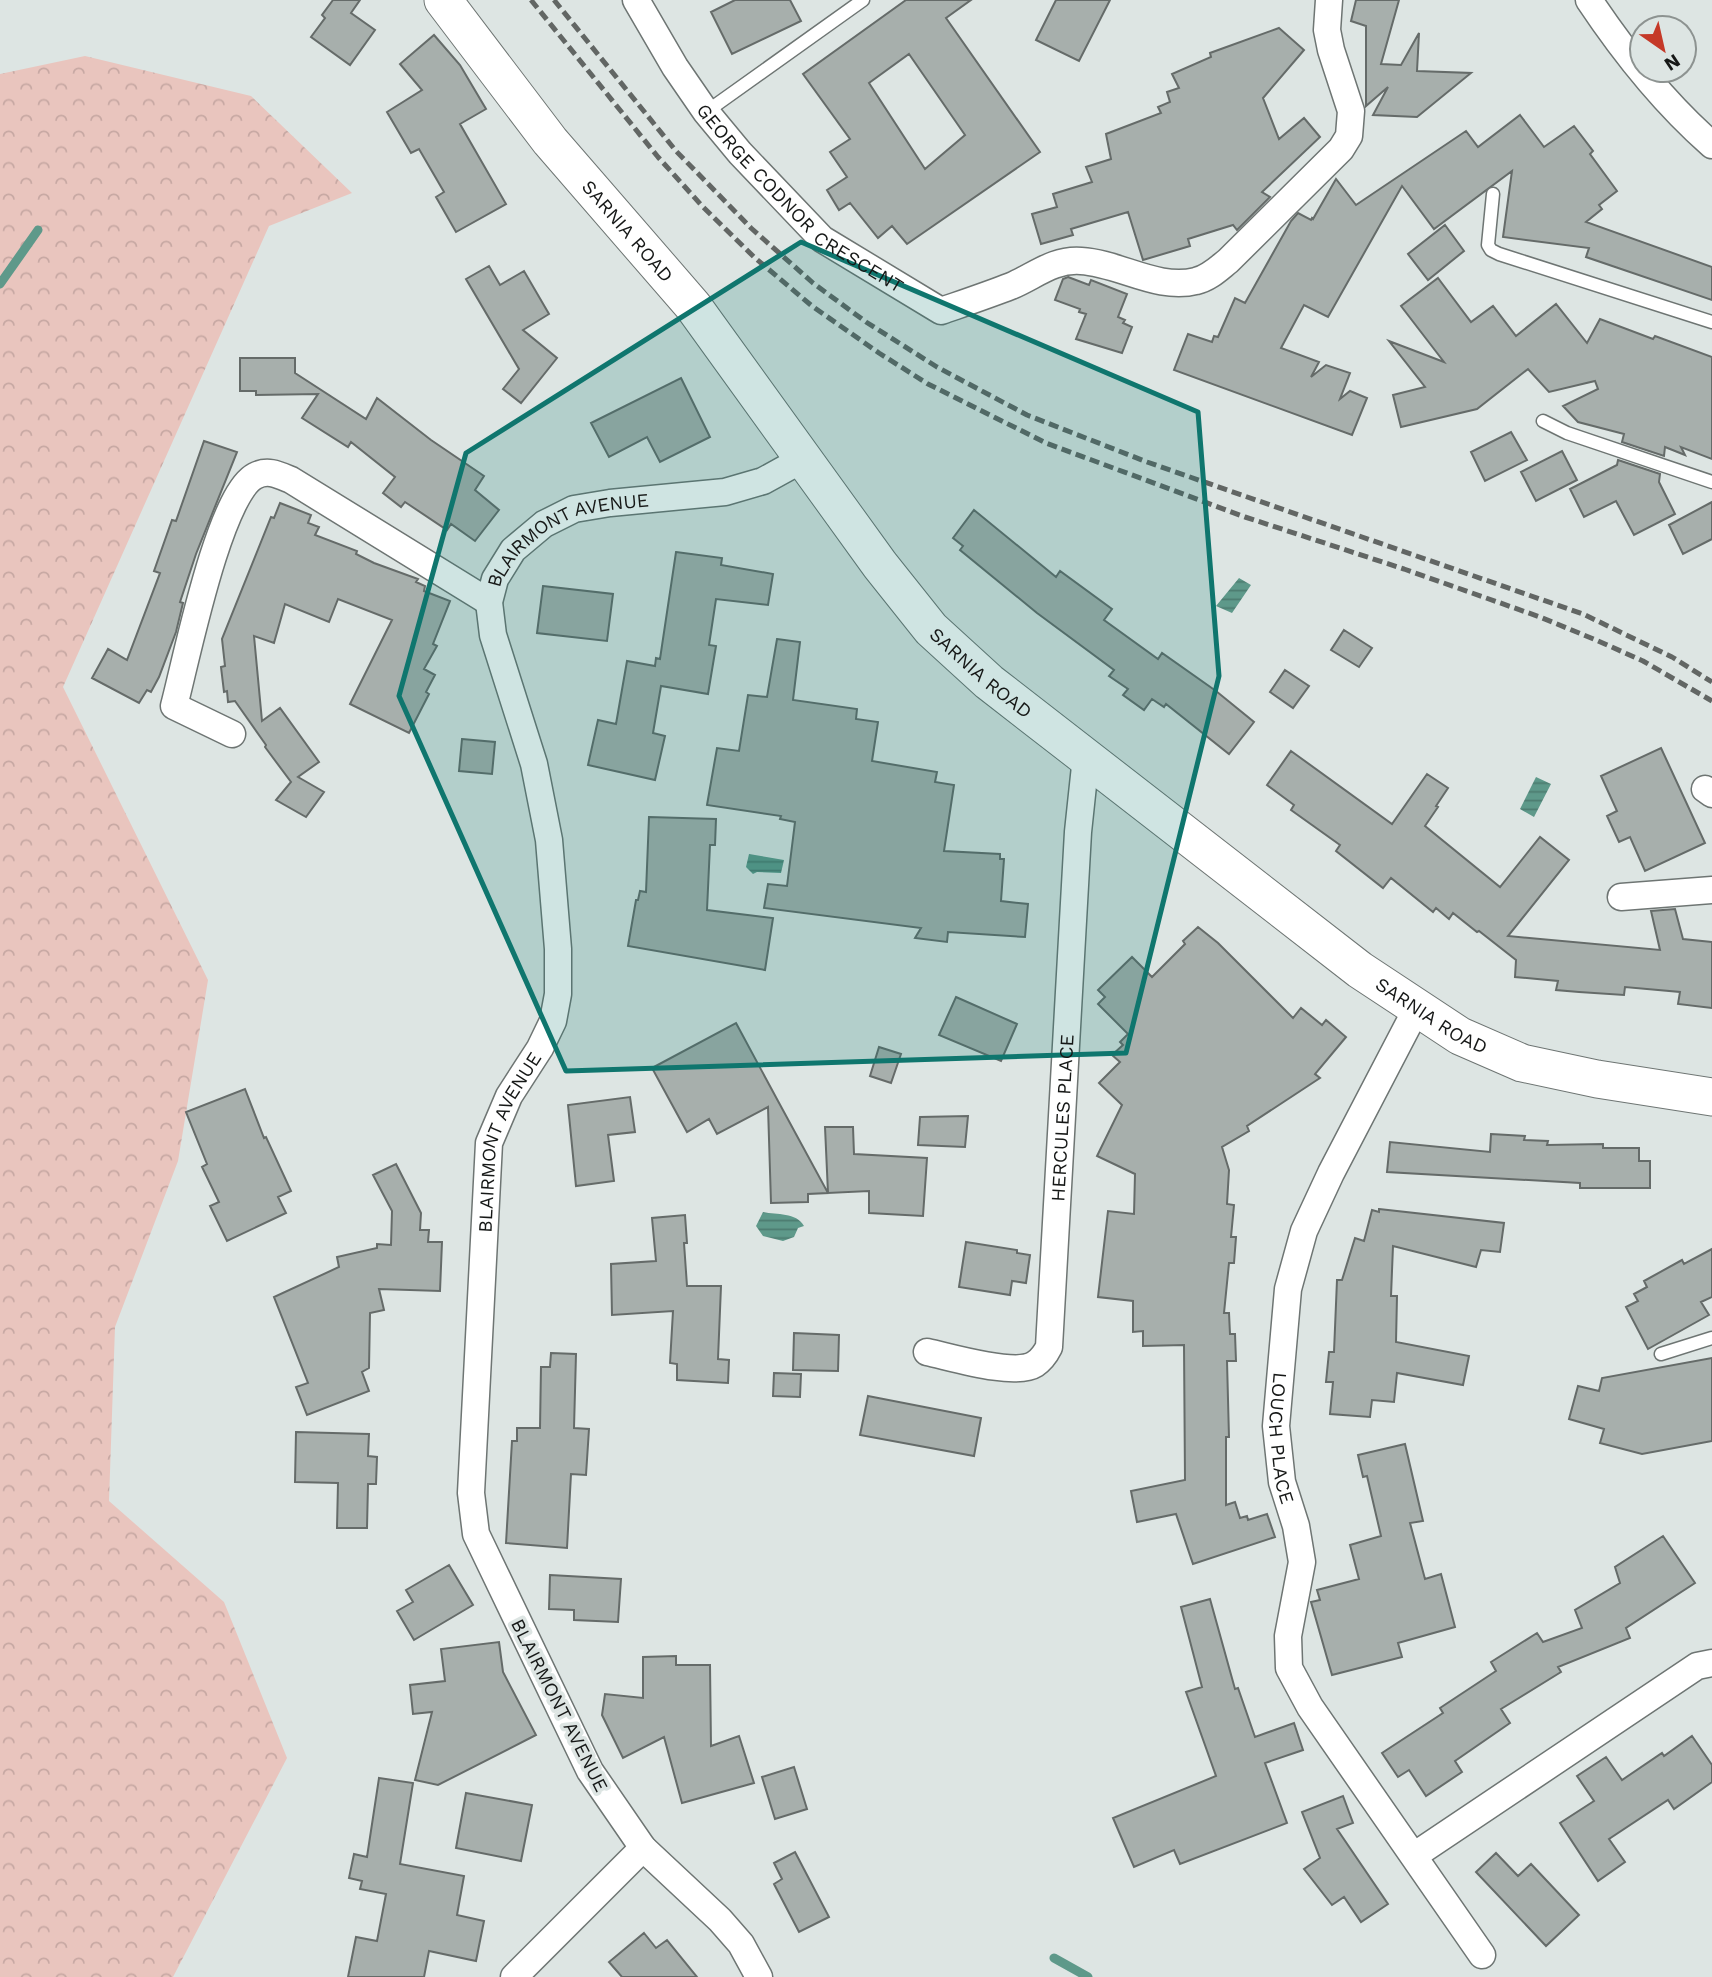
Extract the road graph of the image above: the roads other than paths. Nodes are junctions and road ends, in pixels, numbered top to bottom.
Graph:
1 (443, 0) edge
2 (636, 0) edge
3 (863, 0) edge
4 (1329, 0) edge
5 (1590, 0) edge
6 (706, 112) junction
7 (1712, 144) edge
8 (1493, 194) dead end
9 (1712, 322) edge
10 (1543, 421) dead end
11 (803, 459) junction
12 (1712, 482) edge
13 (489, 603) junction
14 (232, 734) dead end
15 (1086, 757) junction
16 (1712, 890) edge
17 (1621, 897) dead end
18 (1417, 1008) junction
19 (1712, 1097) edge
20 (1712, 1338) edge
21 (928, 1352) dead end
22 (1661, 1354) dead end
23 (1712, 1663) edge
24 (643, 1848) junction
25 (1415, 1855) junction
26 (1482, 1955) dead end
27 (513, 1977) edge
28 (759, 1977) edge

1 - 11 main road, SARNIA ROAD
2 - 6 street, GEORGE CODNOR CRESCENT
3 - 6 lane
4 - 6 street, GEORGE CODNOR CRESCENT
5 - 7 street
8 - 9 lane
10 - 12 lane
11 - 13 street, BLAIRMONT AVENUE
11 - 15 main road, SARNIA ROAD
13 - 14 street
13 - 24 street, BLAIRMONT AVENUE
15 - 18 main road, SARNIA ROAD
15 - 21 street, HERCULES PLACE
16 - 17 street
18 - 19 main road, SARNIA ROAD
18 - 25 street, LOUCH PLACE
20 - 22 lane
23 - 25 street
24 - 27 street
24 - 28 street, BLAIRMONT AVENUE
25 - 26 street, LOUCH PLACE

